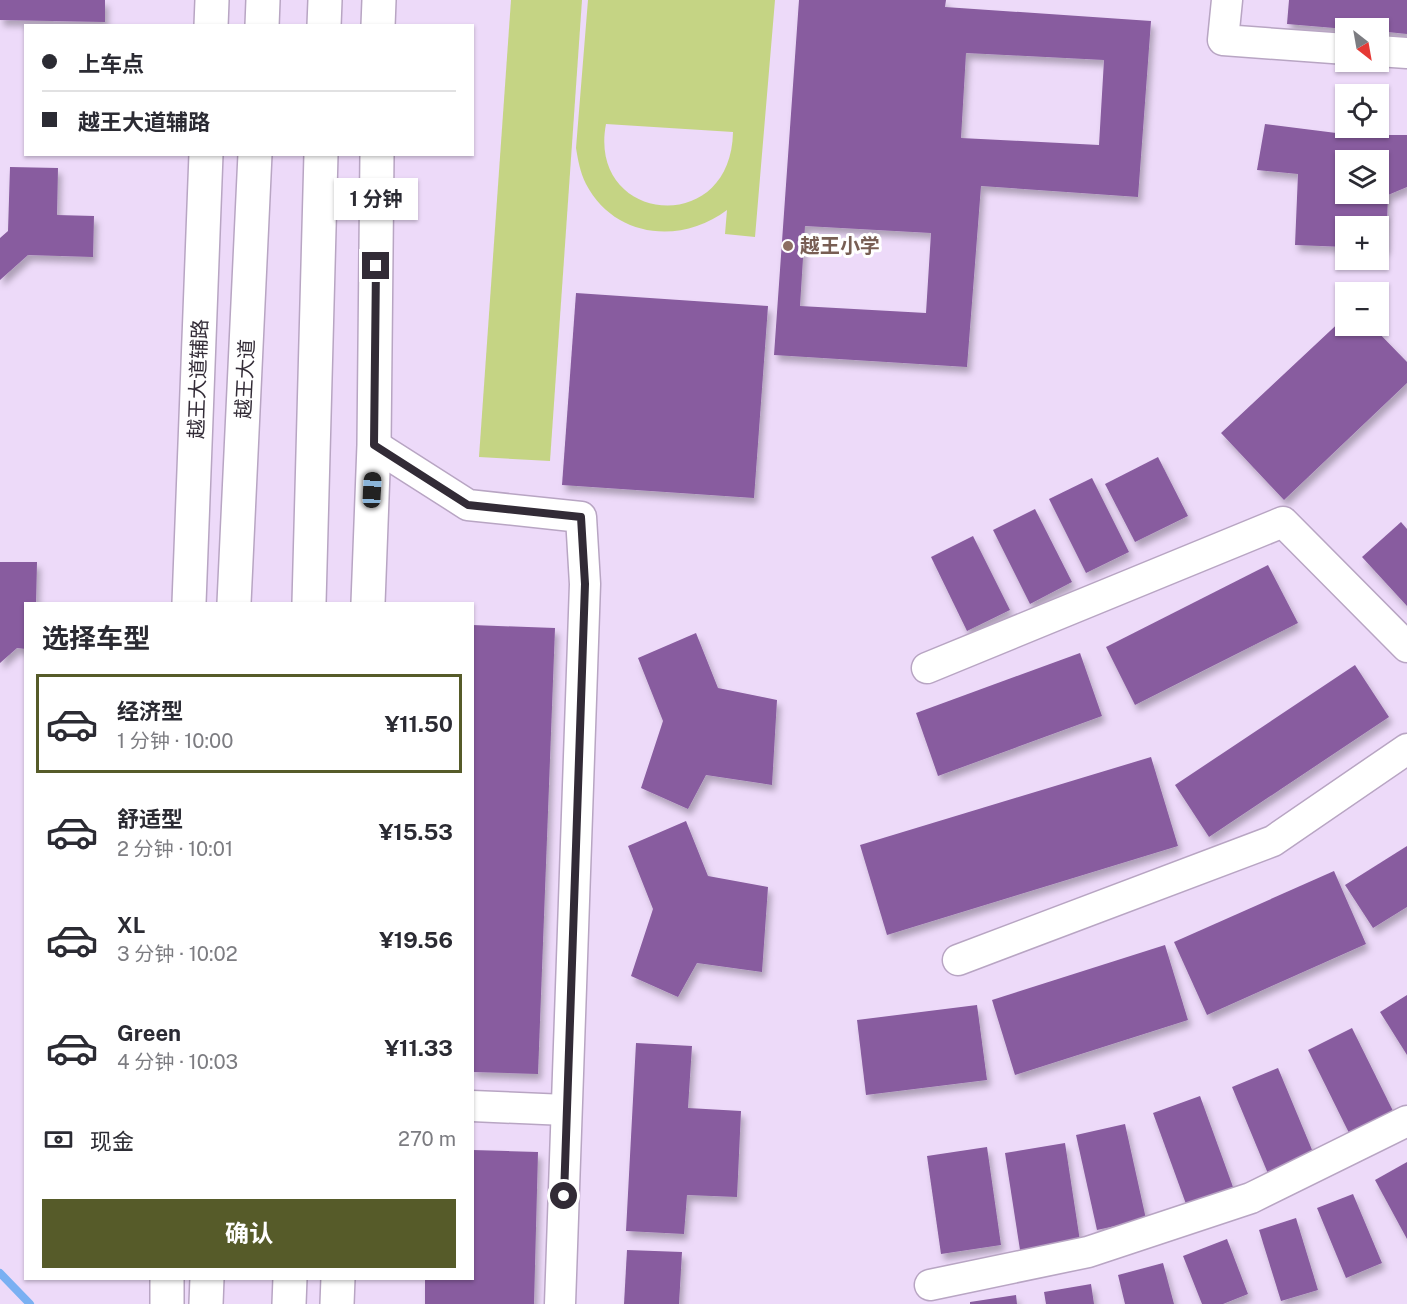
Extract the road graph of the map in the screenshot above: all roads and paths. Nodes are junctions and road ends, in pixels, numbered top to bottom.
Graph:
1 (212, 0) edge
2 (263, 0) edge
3 (325, 0) edge
4 (1227, 0) edge
5 (211, 24) edge
6 (262, 24) edge
7 (324, 24) edge
8 (1335, 48) edge
9 (1389, 52) edge
10 (1407, 53) edge
11 (206, 156) edge
12 (255, 156) edge
13 (321, 156) edge
14 (377, 156) edge
15 (374, 445) junction
16 (189, 602) edge
17 (234, 602) edge
18 (309, 602) edge
19 (368, 602) edge
20 (1407, 647) edge
21 (927, 668) dead end
22 (1407, 749) edge
23 (958, 960) dead end
24 (474, 1106) edge
25 (566, 1110) junction
26 (1407, 1120) edge
27 (167, 1280) edge
28 (290, 1280) edge
29 (338, 1280) edge
30 (930, 1285) dead end
31 (167, 1304) edge
32 (289, 1304) edge
33 (337, 1304) edge
34 (560, 1304) edge

1 - 5 main road
2 - 6 main road
3 - 7 main road
4 - 8 street
9 - 10 street
11 - 16 main road, 越王大道辅路
12 - 17 main road, 越王大道
13 - 18 main road
14 - 15 main road
15 - 19 main road
15 - 25 street
20 - 21 street
22 - 23 street
24 - 25 street
25 - 34 street
26 - 30 street
27 - 31 main road
28 - 32 main road
29 - 33 main road

